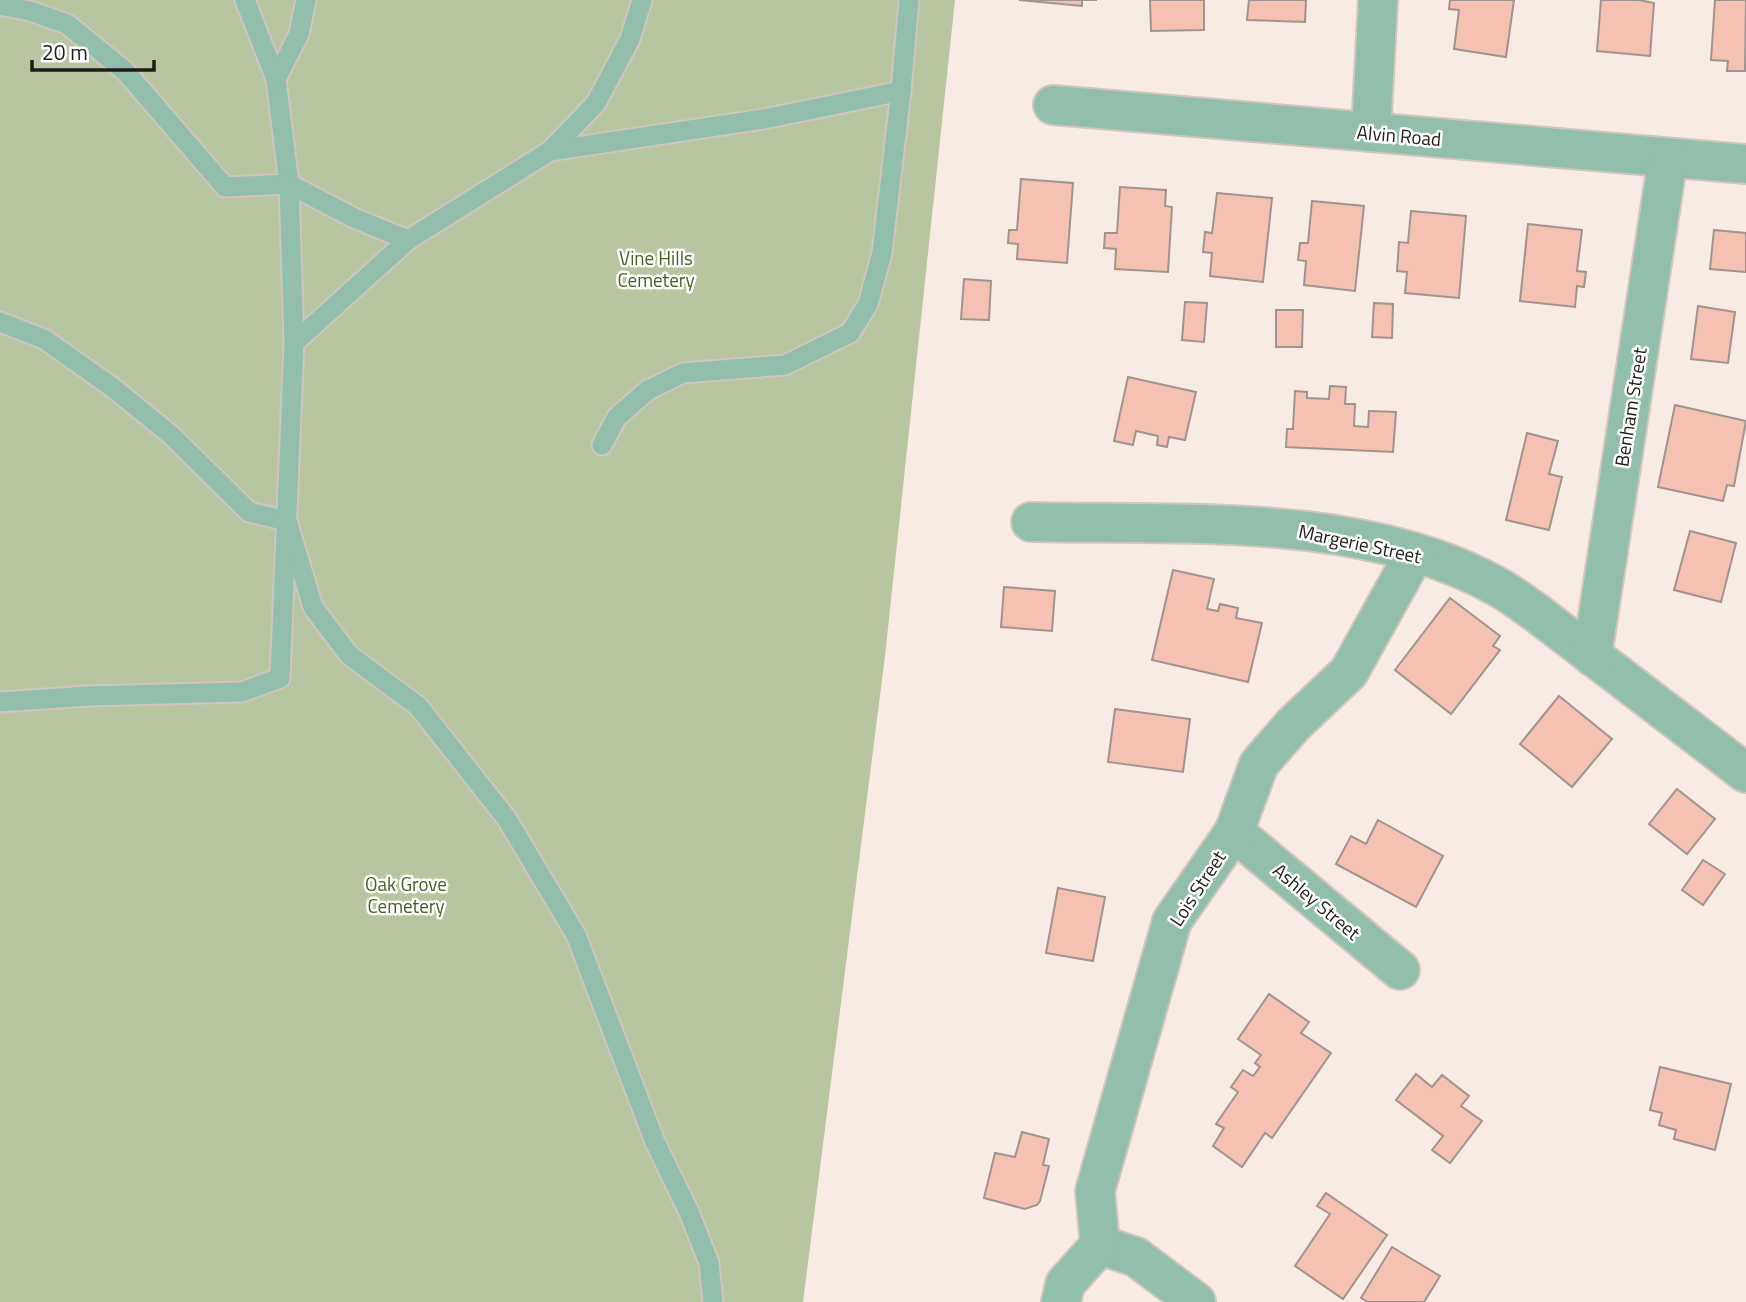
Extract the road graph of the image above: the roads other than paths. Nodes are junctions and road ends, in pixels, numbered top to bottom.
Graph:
1 (245, 0) edge
2 (306, 0) edge
3 (642, 0) edge
4 (909, 0) edge
5 (1378, 0) edge
6 (0, 5) edge
7 (276, 79) junction
8 (901, 90) junction
9 (1053, 105) dead end
10 (1371, 132) junction
11 (550, 152) junction
12 (1668, 158) junction
13 (1746, 164) edge
14 (289, 184) junction
15 (408, 240) junction
16 (0, 322) edge
17 (294, 343) junction
18 (602, 445) dead end
19 (287, 521) junction
20 (1031, 522) dead end
21 (1415, 553) junction
22 (1592, 656) junction
23 (0, 702) edge
24 (1746, 773) edge
25 (1234, 832) junction
26 (1400, 970) dead end
27 (1100, 1245) junction
28 (713, 1302) edge
29 (1060, 1302) edge
30 (1196, 1302) edge

1 - 7 lane
2 - 7 lane
3 - 11 lane
4 - 8 lane
5 - 10 street
6 - 14 lane
7 - 14 lane
8 - 11 lane
8 - 18 lane
9 - 10 street, Alvin Road
10 - 12 street, Alvin Road
11 - 15 lane
12 - 13 street, Alvin Road
12 - 22 street, Benham Street
14 - 15 lane
14 - 17 lane
15 - 17 lane
16 - 19 lane
17 - 19 lane
19 - 23 lane
19 - 28 lane
20 - 21 street, Margerie Street
21 - 22 street, Margerie Street
21 - 25 street, Lois Street
22 - 24 street, Margerie Street
25 - 26 street, Ashley Street
25 - 27 street, Lois Street
27 - 29 street
27 - 30 street

